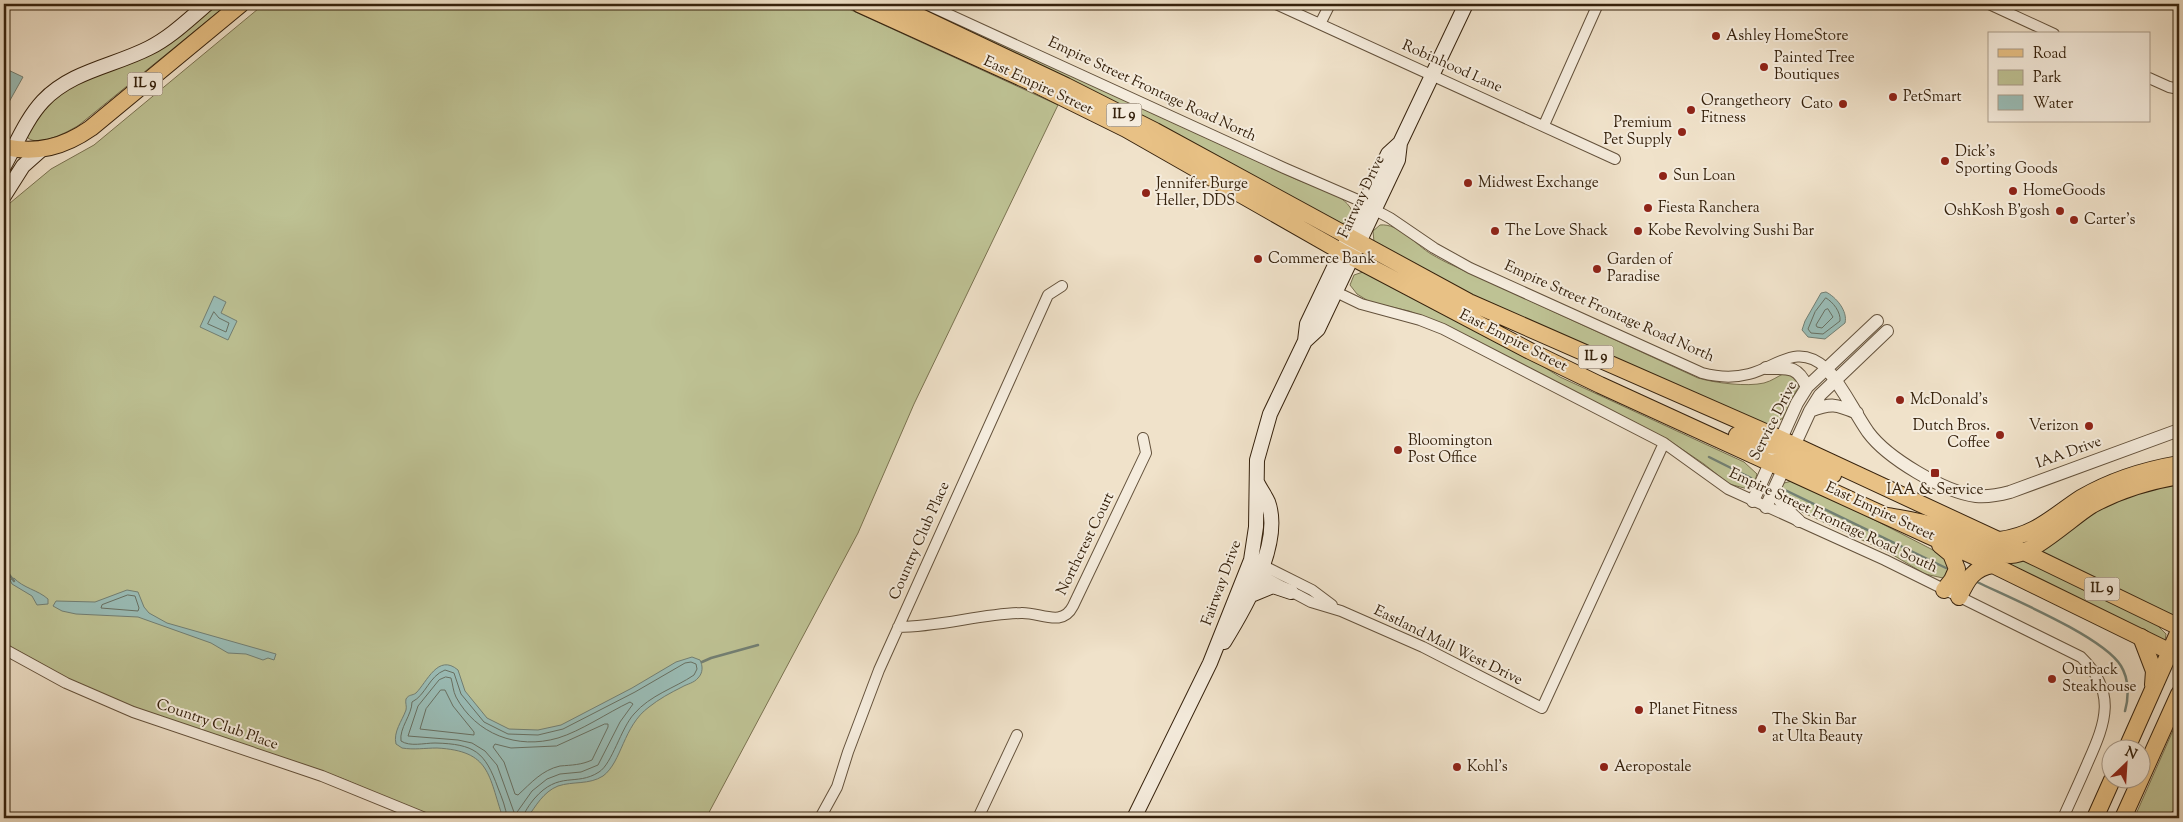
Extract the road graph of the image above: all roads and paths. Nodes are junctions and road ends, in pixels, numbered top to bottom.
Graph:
1 (207, 4) edge
2 (241, 4) edge
3 (859, 4) edge
4 (893, 4) edge
5 (926, 4) edge
6 (1276, 4) edge
7 (1330, 4) edge
8 (1466, 4) edge
9 (1598, 4) edge
10 (1989, 4) edge
11 (1320, 24) junction
12 (2050, 32) edge
13 (1434, 75) junction
14 (2150, 78) edge
15 (2179, 89) edge
16 (1544, 125) junction
17 (9, 148) edge
18 (41, 150) junction
19 (1615, 159) dead end
20 (4, 166) edge
21 (4, 196) edge
22 (1370, 207) junction
23 (1350, 247) junction
24 (1062, 286) dead end
25 (1336, 292) junction
26 (1877, 321) dead end
27 (1887, 331) dead end
28 (1305, 341) junction
29 (1766, 368) junction
30 (1826, 368) junction
31 (1836, 380) junction
32 (1807, 387) junction
33 (1810, 411) junction
34 (1857, 413) junction
35 (2179, 430) edge
36 (1143, 438) dead end
37 (1664, 443) junction
38 (1782, 454) junction
39 (2179, 464) edge
40 (2179, 476) edge
41 (1774, 490) junction
42 (1968, 494) joint
43 (1753, 501) junction
44 (1766, 507) junction
45 (1888, 516) junction
46 (1799, 520) junction
47 (1927, 534) junction
48 (2000, 540) junction
49 (2024, 552) junction
50 (1993, 565) junction
51 (1255, 567) junction
52 (1291, 592) junction
53 (1951, 593) junction
54 (1251, 594) junction
55 (1341, 611) junction
56 (898, 627) junction
57 (2179, 627) edge
58 (2179, 631) edge
59 (2141, 638) junction
60 (4, 649) edge
61 (2175, 654) edge
62 (1210, 663) junction
63 (2153, 689) junction
64 (2179, 694) edge
65 (1018, 735) dead end
66 (2130, 740) edge
67 (2108, 790) edge
68 (425, 818) edge
69 (820, 818) edge
70 (978, 818) edge
71 (1134, 818) edge
72 (2063, 818) edge
73 (2095, 818) edge
74 (2123, 818) edge

1 - 17 main road
2 - 18 main road, IL 9
3 - 23 main road, East Empire Street / IL 9
4 - 23 main road, East Empire Street / IL 9
5 - 22 street, Empire Street Frontage Road North
6 - 11 street, Robinhood Lane
7 - 11 street
8 - 13 main road, Fairway Drive
9 - 16 street
10 - 12 street
11 - 13 street, Robinhood Lane
13 - 16 street, Robinhood Lane
13 - 22 main road, Fairway Drive
14 - 15 street
16 - 19 street, Robinhood Lane
17 - 18 main road, IL 9
17 - 20 main road
18 - 21 main road
22 - 23 main road, Fairway Drive
22 - 29 street, Empire Street Frontage Road North
23 - 25 main road, Fairway Drive
23 - 28 main road, Fairway Drive
23 - 38 main road, East Empire Street / IL 9
23 - 38 main road, East Empire Street / IL 9
24 - 56 street, Country Club Place
25 - 28 main road, Fairway Drive
25 - 37 street, Empire Street Frontage Road South
26 - 30 street, Service Drive
27 - 31 street, Service Drive
28 - 51 main road, Fairway Drive
29 - 30 street, Empire Street Frontage Road North
29 - 32 street
30 - 31 street, Empire Street Frontage Road North
30 - 32 street, Service Drive
31 - 33 street, Service Drive
31 - 34 street, Empire Street Frontage Road North
32 - 38 street, Service Drive
33 - 34 street
33 - 38 street, Service Drive
34 - 42 street, Empire Street Frontage Road North
35 - 42 street, IAA Drive
36 - 56 street, Northcrest Court
37 - 43 street, Empire Street Frontage Road South
37 - 55 street, Eastland Mall West Drive
38 - 41 street, Service Drive
38 - 43 street, Service Drive
38 - 45 main road, East Empire Street / IL 9
38 - 48 main road, East Empire Street / IL 9
39 - 48 main road
40 - 49 main road
41 - 44 street, Service Drive
41 - 46 street
43 - 44 street, Empire Street Frontage Road South
44 - 46 street, Empire Street Frontage Road South
45 - 47 main road, East Empire Street / IL 9
45 - 49 main road
46 - 53 street, Empire Street Frontage Road South
47 - 50 main road, East Empire Street / IL 9
47 - 53 main road
48 - 49 main road, East Empire Street / IL 9
49 - 57 main road, East Empire Street / IL 9
50 - 53 main road
50 - 59 main road, East Empire Street / IL 9
51 - 52 street, Eastland Mall West Drive
51 - 54 main road, Fairway Drive
51 - 55 street, Eastland Mall West Drive
51 - 62 main road, Fairway Drive
52 - 54 main road
52 - 55 street, Eastland Mall West Drive
53 - 72 street, Empire Street Frontage Road South
54 - 62 main road, Fairway Drive
56 - 69 street, Country Club Place
58 - 61 main road
59 - 61 main road, East Empire Street / IL 9
59 - 63 main road
60 - 68 street, Country Club Place
61 - 63 main road
62 - 71 main road, Fairway Drive
63 - 66 main road
64 - 74 main road
65 - 70 street
67 - 73 main road

